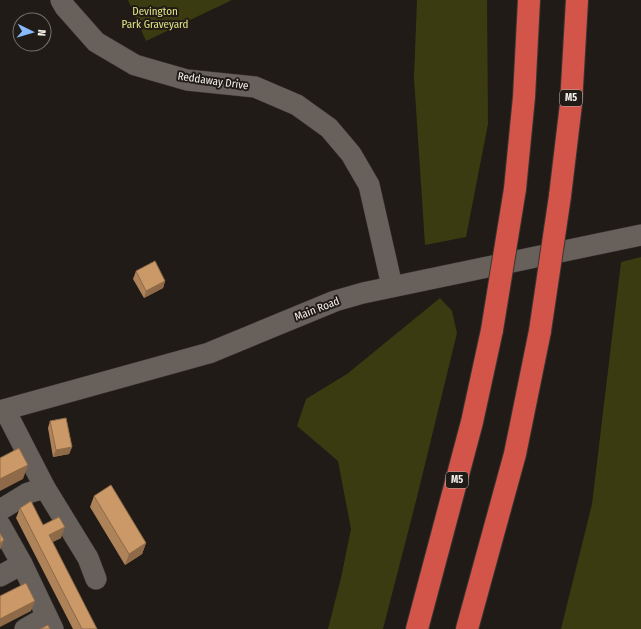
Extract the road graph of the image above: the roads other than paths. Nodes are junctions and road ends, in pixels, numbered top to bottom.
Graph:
1 (61, 0) edge
2 (529, 0) edge
3 (577, 0) edge
4 (641, 235) edge
5 (392, 286) junction
6 (2, 410) edge
7 (45, 488) junction
8 (0, 510) edge
9 (0, 525) edge
10 (22, 564) junction
11 (0, 576) edge
12 (96, 579) dead end
13 (50, 623) edge
14 (25, 629) edge
15 (417, 629) edge
16 (467, 629) edge

1 - 5 street, Reddaway Drive
2 - 15 highway, M5, bridge
3 - 16 highway, M5, bridge
4 - 5 street, Main Road
5 - 6 street, Main Road
6 - 7 street
7 - 8 street
7 - 12 street
9 - 10 street
10 - 11 street
10 - 13 street
13 - 14 street

